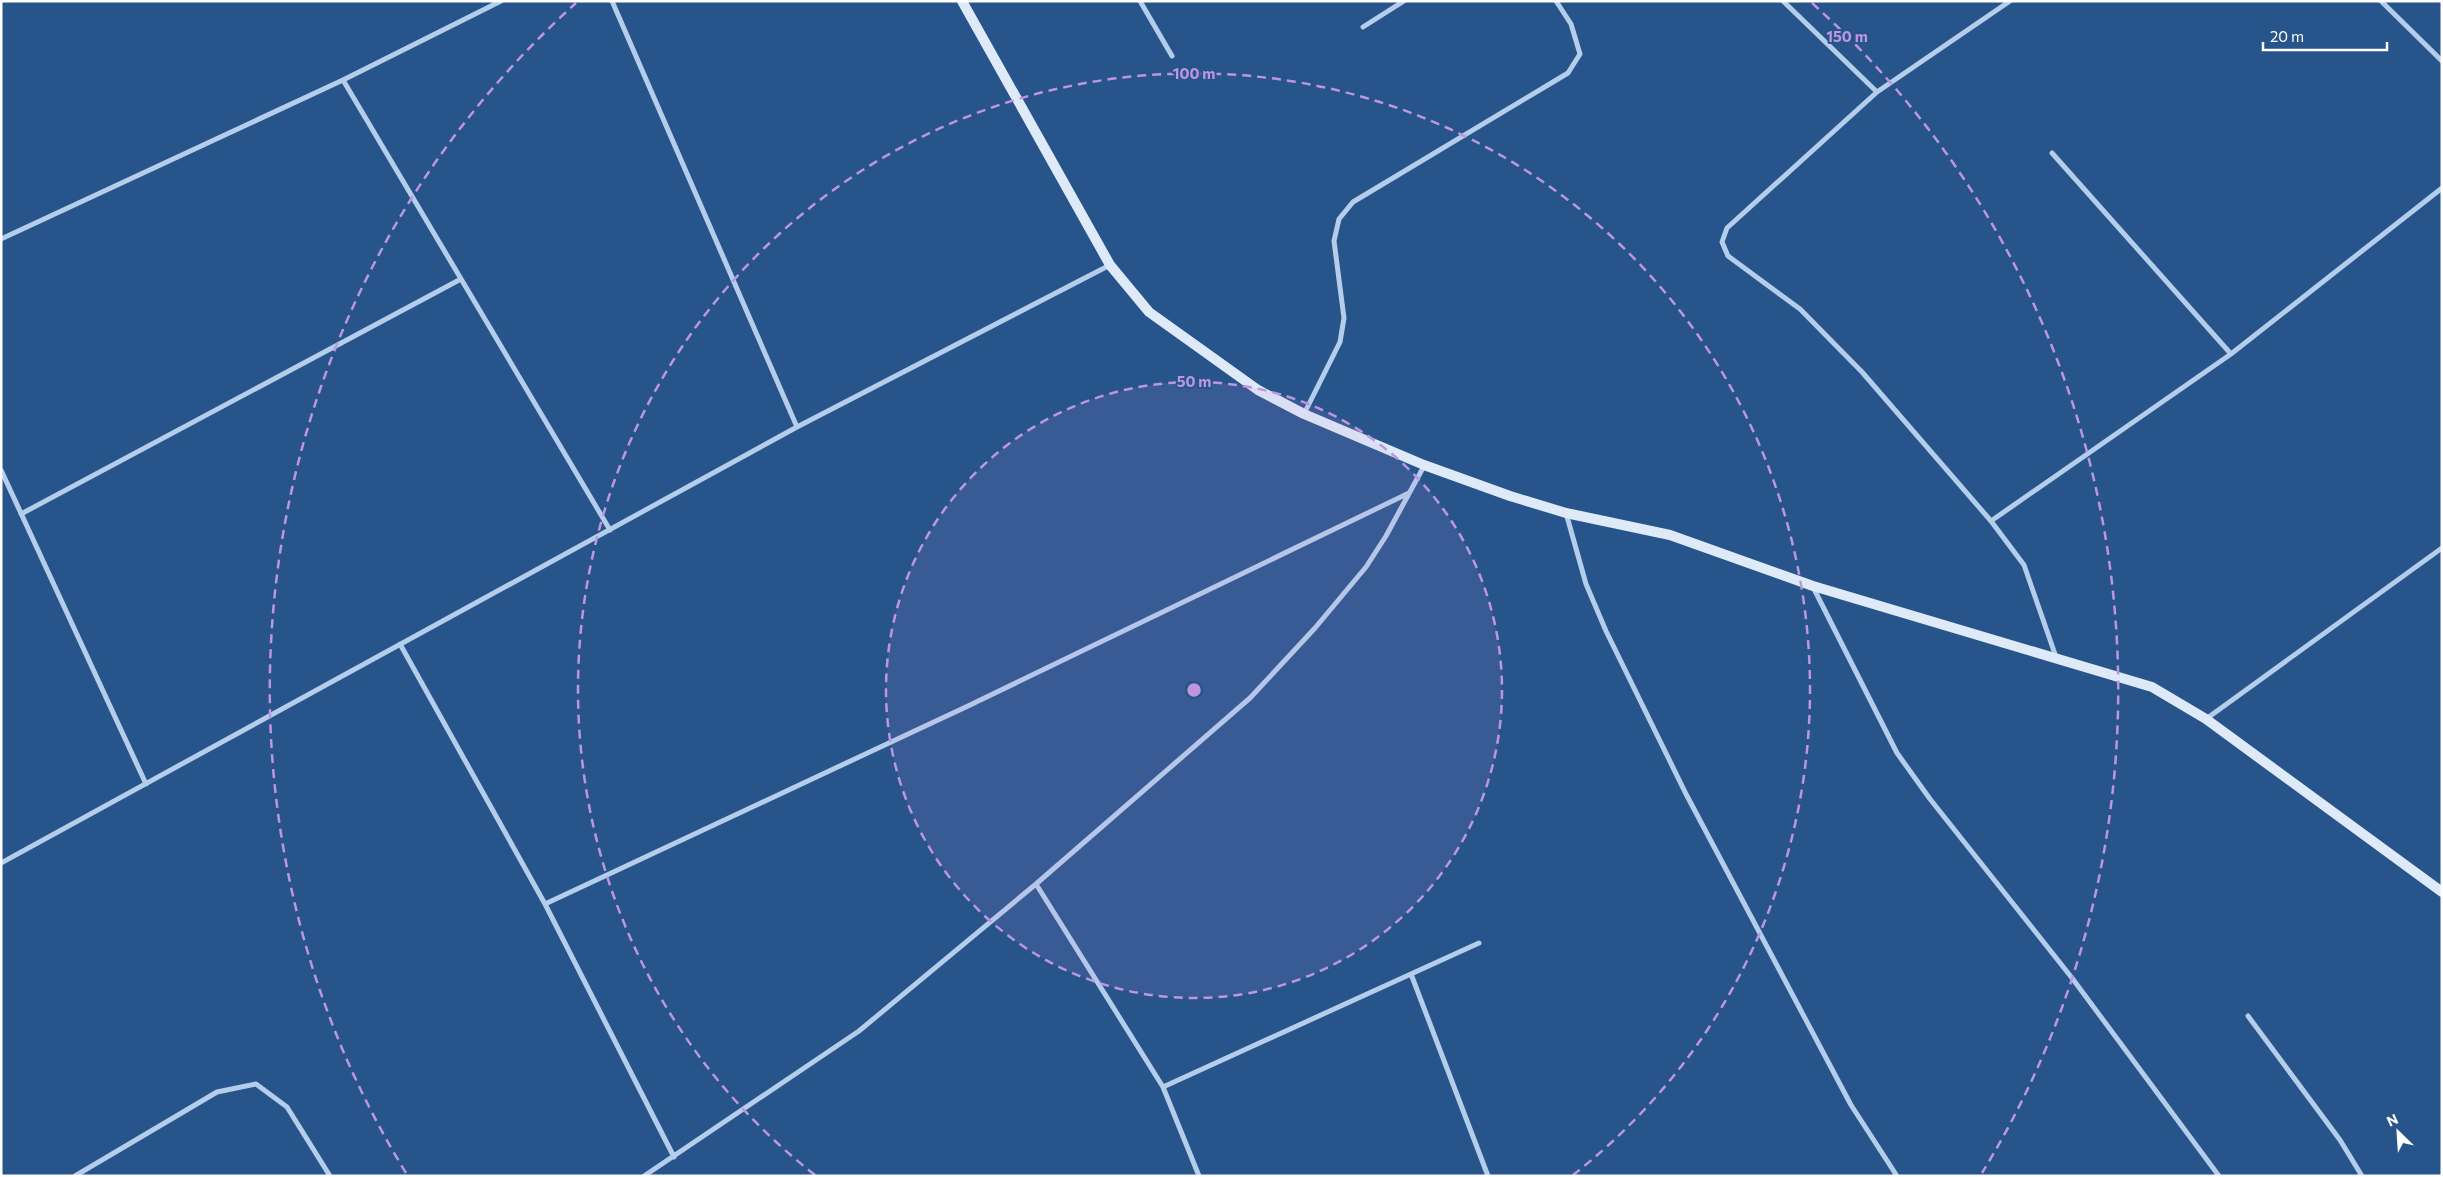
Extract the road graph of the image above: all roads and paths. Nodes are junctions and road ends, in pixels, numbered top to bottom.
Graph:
1 (501, 1) edge
2 (612, 1) edge
3 (962, 1) edge
4 (1141, 1) edge
5 (1404, 1) edge
6 (1556, 1) edge
7 (1783, 1) edge
8 (2010, 1) edge
9 (2382, 1) edge
10 (1363, 27) dead end
11 (1172, 56) dead end
12 (2442, 61) edge
13 (343, 80) junction
14 (1877, 92) junction
15 (2052, 153) dead end
16 (2442, 188) edge
17 (1, 238) edge
18 (1110, 265) junction
19 (461, 279) junction
20 (2231, 354) junction
21 (1304, 414) junction
22 (797, 427) junction
23 (1424, 465) junction
24 (1, 470) edge
25 (1409, 493) junction
26 (1566, 513) junction
27 (21, 514) junction
28 (1992, 521) junction
29 (610, 530) junction
30 (2442, 548) edge
31 (1813, 586) junction
32 (400, 644) junction
33 (2057, 658) junction
34 (2206, 719) junction
35 (146, 784) junction
36 (1, 863) edge
37 (1036, 884) junction
38 (2442, 892) edge
39 (544, 904) junction
40 (1479, 943) dead end
41 (1412, 974) junction
42 (2248, 1016) dead end
43 (1163, 1087) junction
44 (674, 1158) junction
45 (75, 1176) edge
46 (330, 1176) edge
47 (644, 1176) edge
48 (1199, 1176) edge
49 (1488, 1176) edge
50 (1897, 1176) edge
51 (2219, 1176) edge
52 (2362, 1176) edge

1 - 13 street
2 - 22 street
3 - 18 main road
4 - 11 street
5 - 10 street
6 - 21 street
7 - 14 street
8 - 14 street
9 - 12 street
13 - 17 street
13 - 19 street
14 - 28 street
15 - 20 street
16 - 20 street
18 - 21 main road
18 - 22 street
19 - 27 street
19 - 29 street
20 - 28 street
21 - 23 main road
22 - 29 street
23 - 25 street
23 - 26 main road
24 - 27 street
25 - 37 street
25 - 39 street
26 - 31 main road
26 - 50 street
27 - 35 street
28 - 33 street
29 - 32 street
30 - 34 street
31 - 33 main road
31 - 51 street
32 - 35 street
32 - 39 street
33 - 34 main road
34 - 38 main road
35 - 36 street
37 - 43 street
37 - 44 street
39 - 44 street
40 - 41 street
41 - 43 street
41 - 49 street
42 - 52 street
43 - 48 street
44 - 47 street
45 - 46 street

